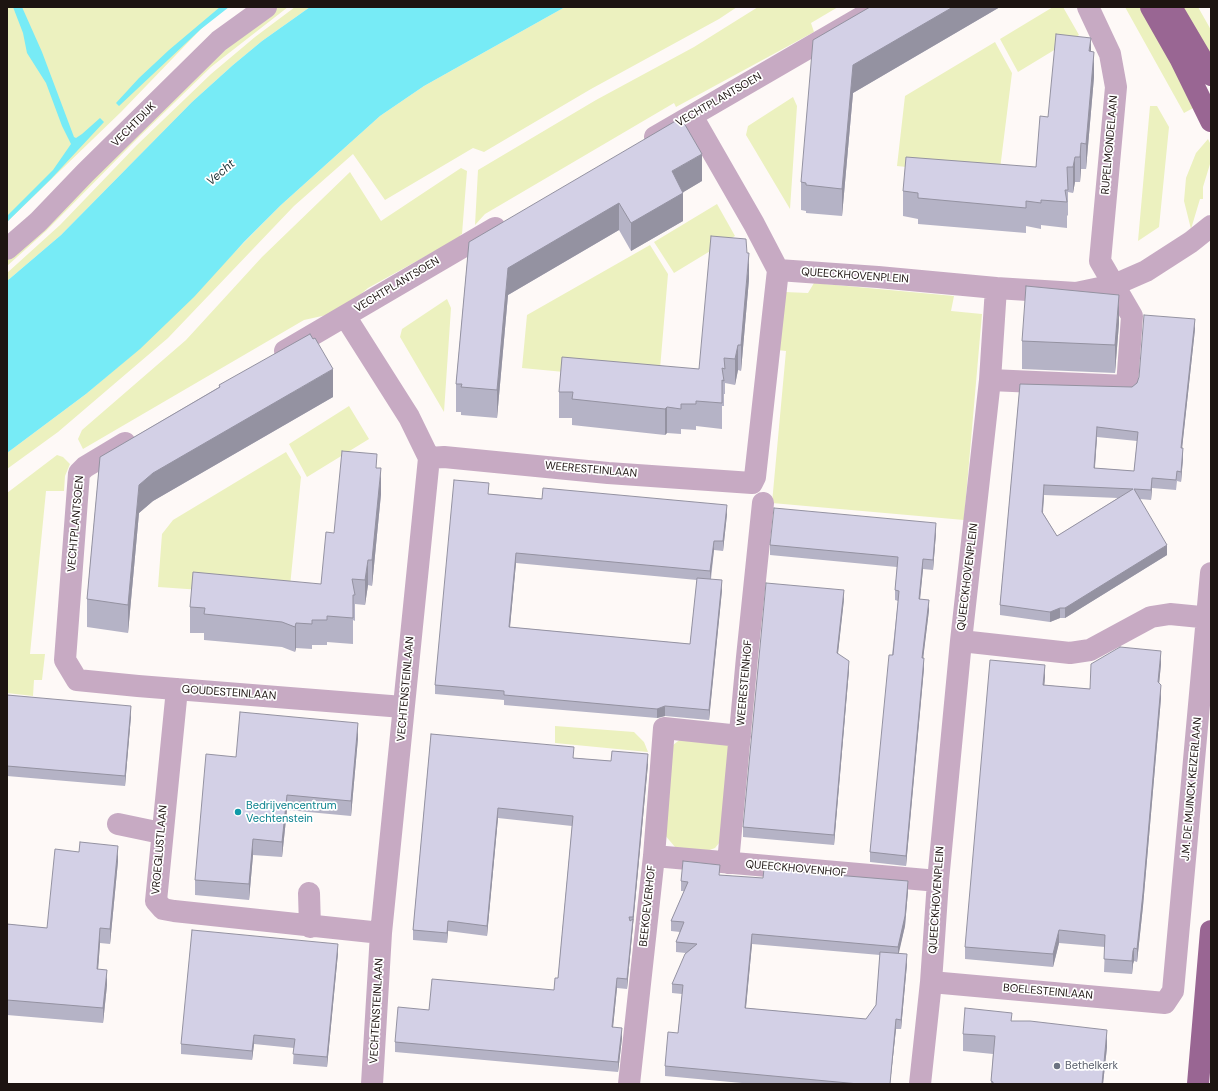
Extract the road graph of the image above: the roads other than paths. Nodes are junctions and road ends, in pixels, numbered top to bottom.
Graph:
1 (266, 7) edge
2 (879, 7) edge
3 (1088, 7) edge
4 (1151, 7) edge
5 (1171, 7) edge
6 (1211, 75) edge
7 (692, 116) junction
8 (1211, 121) edge
9 (639, 146) edge
10 (512, 219) edge
11 (1211, 226) edge
12 (7, 249) edge
13 (778, 270) junction
14 (1114, 285) junction
15 (996, 288) junction
16 (345, 316) junction
17 (265, 362) edge
18 (990, 380) junction
19 (145, 432) edge
20 (429, 458) junction
21 (763, 503) dead end
22 (1211, 573) edge
23 (1209, 618) edge
24 (961, 641) junction
25 (65, 660) joint
26 (177, 689) junction
27 (403, 707) junction
28 (740, 736) junction
29 (118, 824) dead end
30 (161, 833) junction
31 (654, 856) junction
32 (728, 863) junction
33 (938, 881) junction
34 (308, 893) dead end
35 (310, 927) junction
36 (1211, 931) edge
37 (381, 933) junction
38 (931, 982) junction
39 (1165, 1003) joint
40 (372, 1084) edge
41 (629, 1084) edge
42 (920, 1084) edge
43 (1198, 1084) edge

1 - 12 street, VECHTDIJK
2 - 7 street, VECHTPLANTSOEN
3 - 14 street, RUPELMONDELAAN
4 - 8 main road
5 - 6 main road
7 - 9 street, VECHTPLANTSOEN
7 - 13 street
10 - 16 street, VECHTPLANTSOEN
11 - 14 street
13 - 15 street, QUEECKHOVENPLEIN
13 - 20 street, WEERESTEINLAAN
14 - 15 street
14 - 18 street, RUPELMONDELAAN
15 - 18 street, QUEECKHOVENPLEIN
16 - 17 street, VECHTPLANTSOEN
16 - 20 street
18 - 24 street, QUEECKHOVENPLEIN
19 - 25 street, VECHTPLANTSOEN
20 - 27 street, VECHTENSTEINLAAN
21 - 28 street, WEERESTEINHOF
22 - 23 street, J.M. DE MUINCK KEIZERLAAN
23 - 24 street
23 - 39 street, J.M. DE MUINCK KEIZERLAAN
24 - 33 street, QUEECKHOVENPLEIN
25 - 26 street, GOUDESTEINLAAN
26 - 27 street, GOUDESTEINLAAN
26 - 30 street, VROEGLUSTLAAN
27 - 37 street, VECHTENSTEINLAAN
28 - 31 street, BEEKOEVERHOF
28 - 32 street, WEERESTEINHOF
29 - 30 street
30 - 35 street, VROEGLUSTLAAN
31 - 32 street, QUEECKHOVENHOF
31 - 41 street, BEEKOEVERHOF
32 - 33 street, QUEECKHOVENHOF
33 - 38 street, QUEECKHOVENPLEIN
34 - 35 street
35 - 37 street, VROEGLUSTLAAN
36 - 43 main road
37 - 40 street, VECHTENSTEINLAAN
38 - 39 street, BOELESTEINLAAN
38 - 42 street, QUEECKHOVENPLEIN

